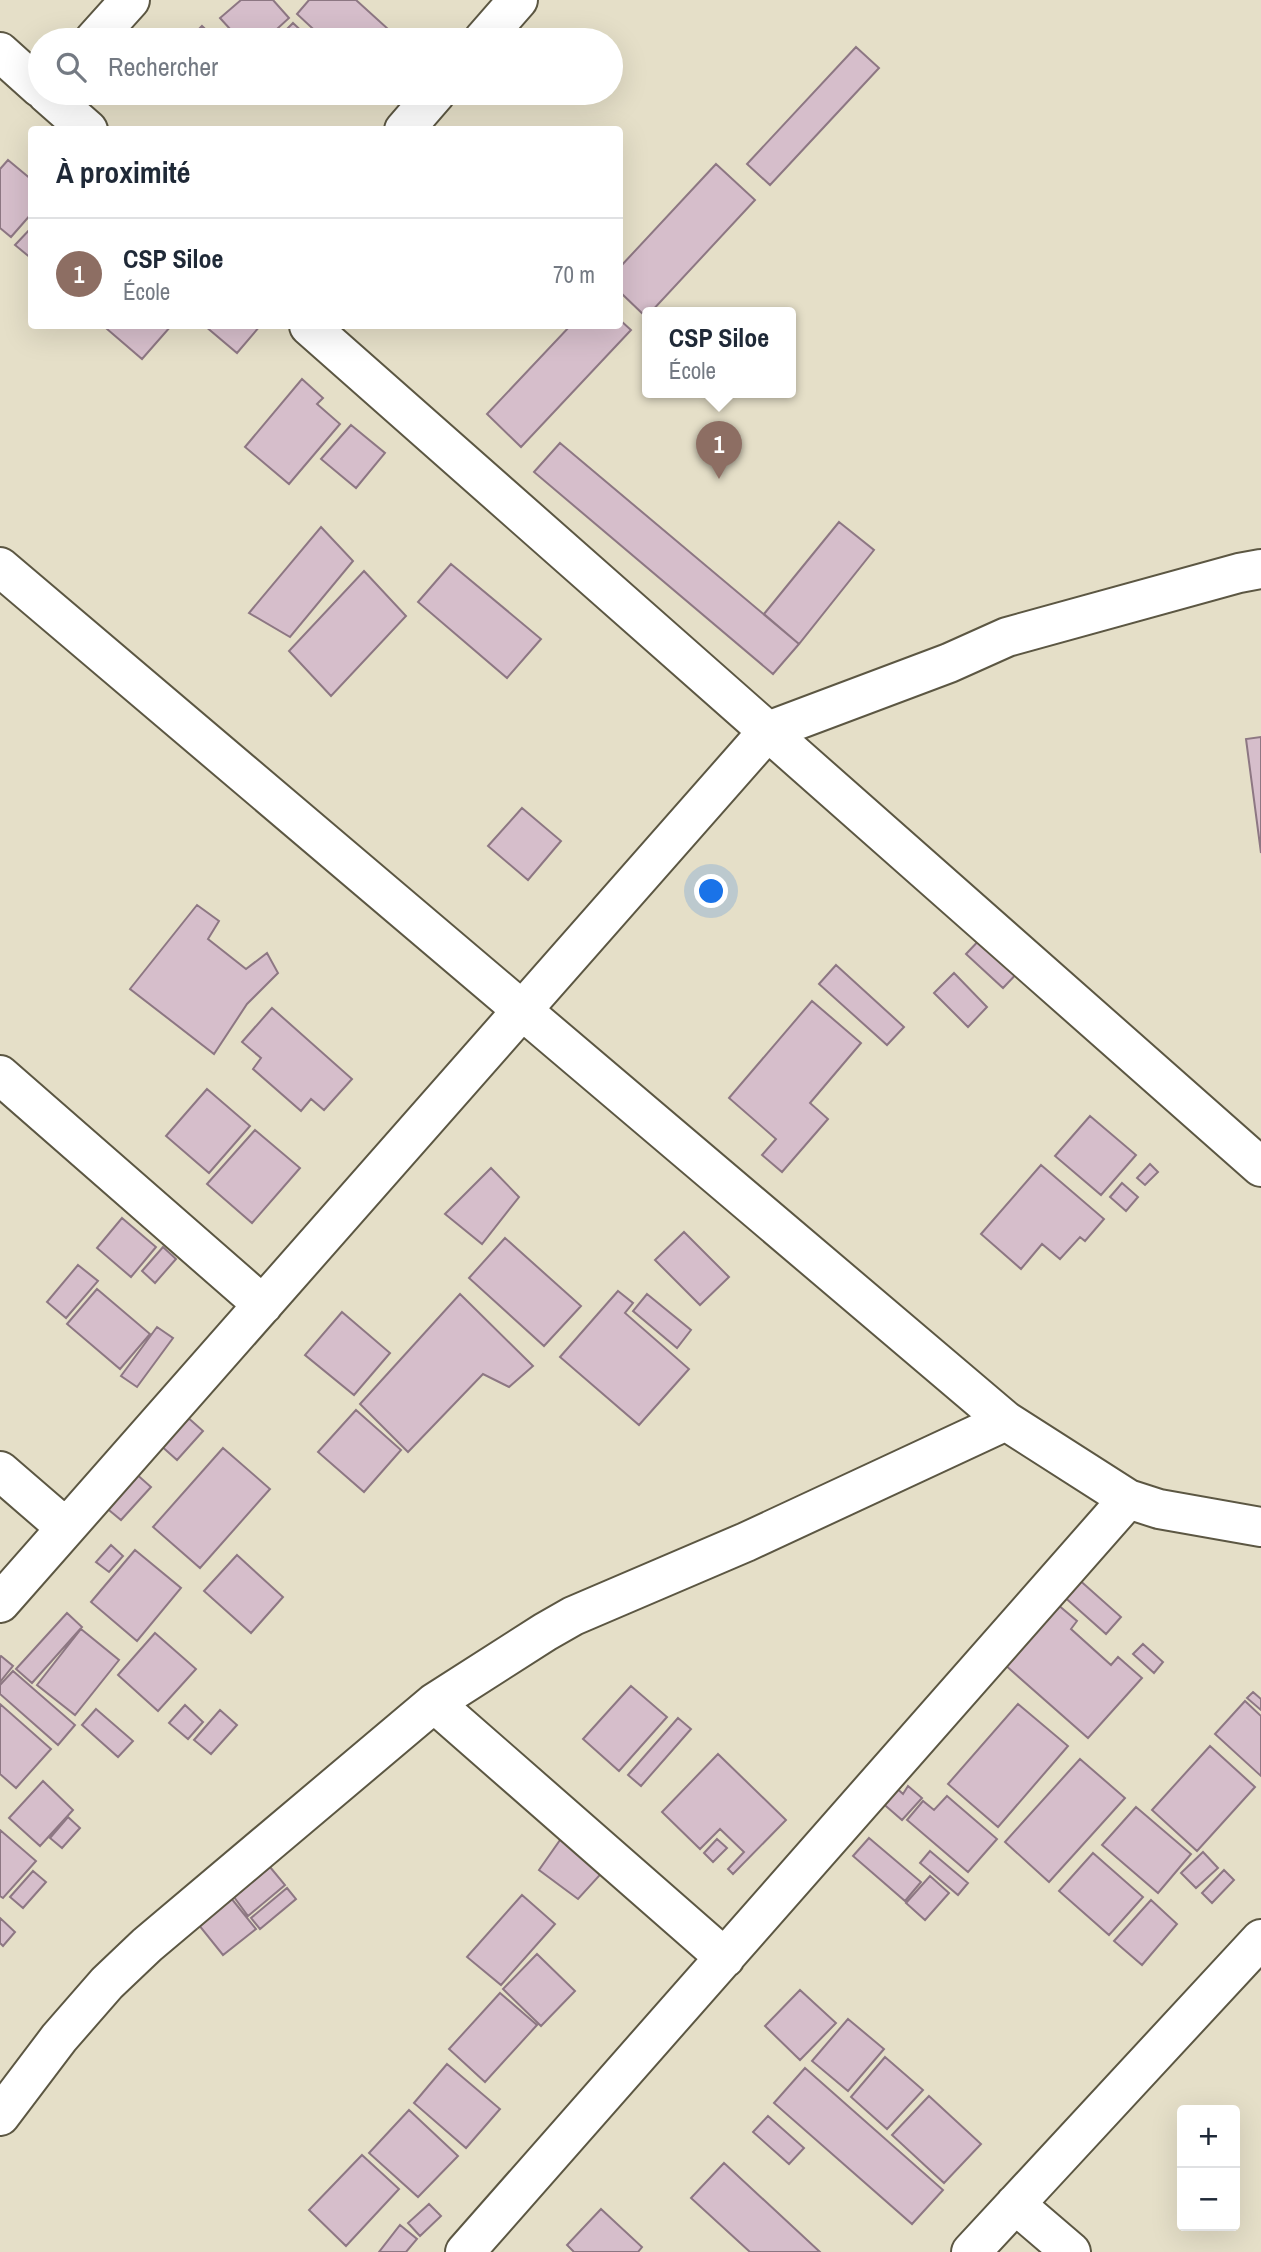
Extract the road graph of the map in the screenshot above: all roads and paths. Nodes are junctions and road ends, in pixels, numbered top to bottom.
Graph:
1 (130, 0) edge
2 (518, 0) edge
3 (105, 28) edge
4 (494, 28) edge
5 (0, 52) edge
6 (28, 77) edge
7 (60, 105) edge
8 (426, 105) edge
9 (83, 126) edge
10 (407, 126) edge
11 (312, 329) edge
12 (0, 566) edge
13 (1261, 569) edge
14 (768, 731) junction
15 (522, 1010) junction
16 (0, 1075) edge
17 (1261, 1167) edge
18 (262, 1305) junction
19 (1006, 1422) junction
20 (0, 1471) edge
21 (1128, 1499) junction
22 (1261, 1527) edge
23 (66, 1528) junction
24 (0, 1603) edge
25 (434, 1703) junction
26 (1261, 1939) edge
27 (725, 1958) junction
28 (0, 2116) edge
29 (1016, 2204) junction
30 (465, 2252) edge
31 (971, 2252) edge
32 (1071, 2252) edge

1 - 3 street
2 - 4 street
5 - 6 street
7 - 9 street
8 - 10 street
11 - 14 street
12 - 15 street
13 - 14 street
14 - 15 street
14 - 17 street
15 - 18 street
15 - 19 street
16 - 18 street
18 - 23 street
19 - 21 street
19 - 25 street
20 - 23 street
21 - 22 street
21 - 27 street
23 - 24 street
25 - 27 street
25 - 28 street
26 - 29 street
27 - 30 street
29 - 31 street
29 - 32 street

